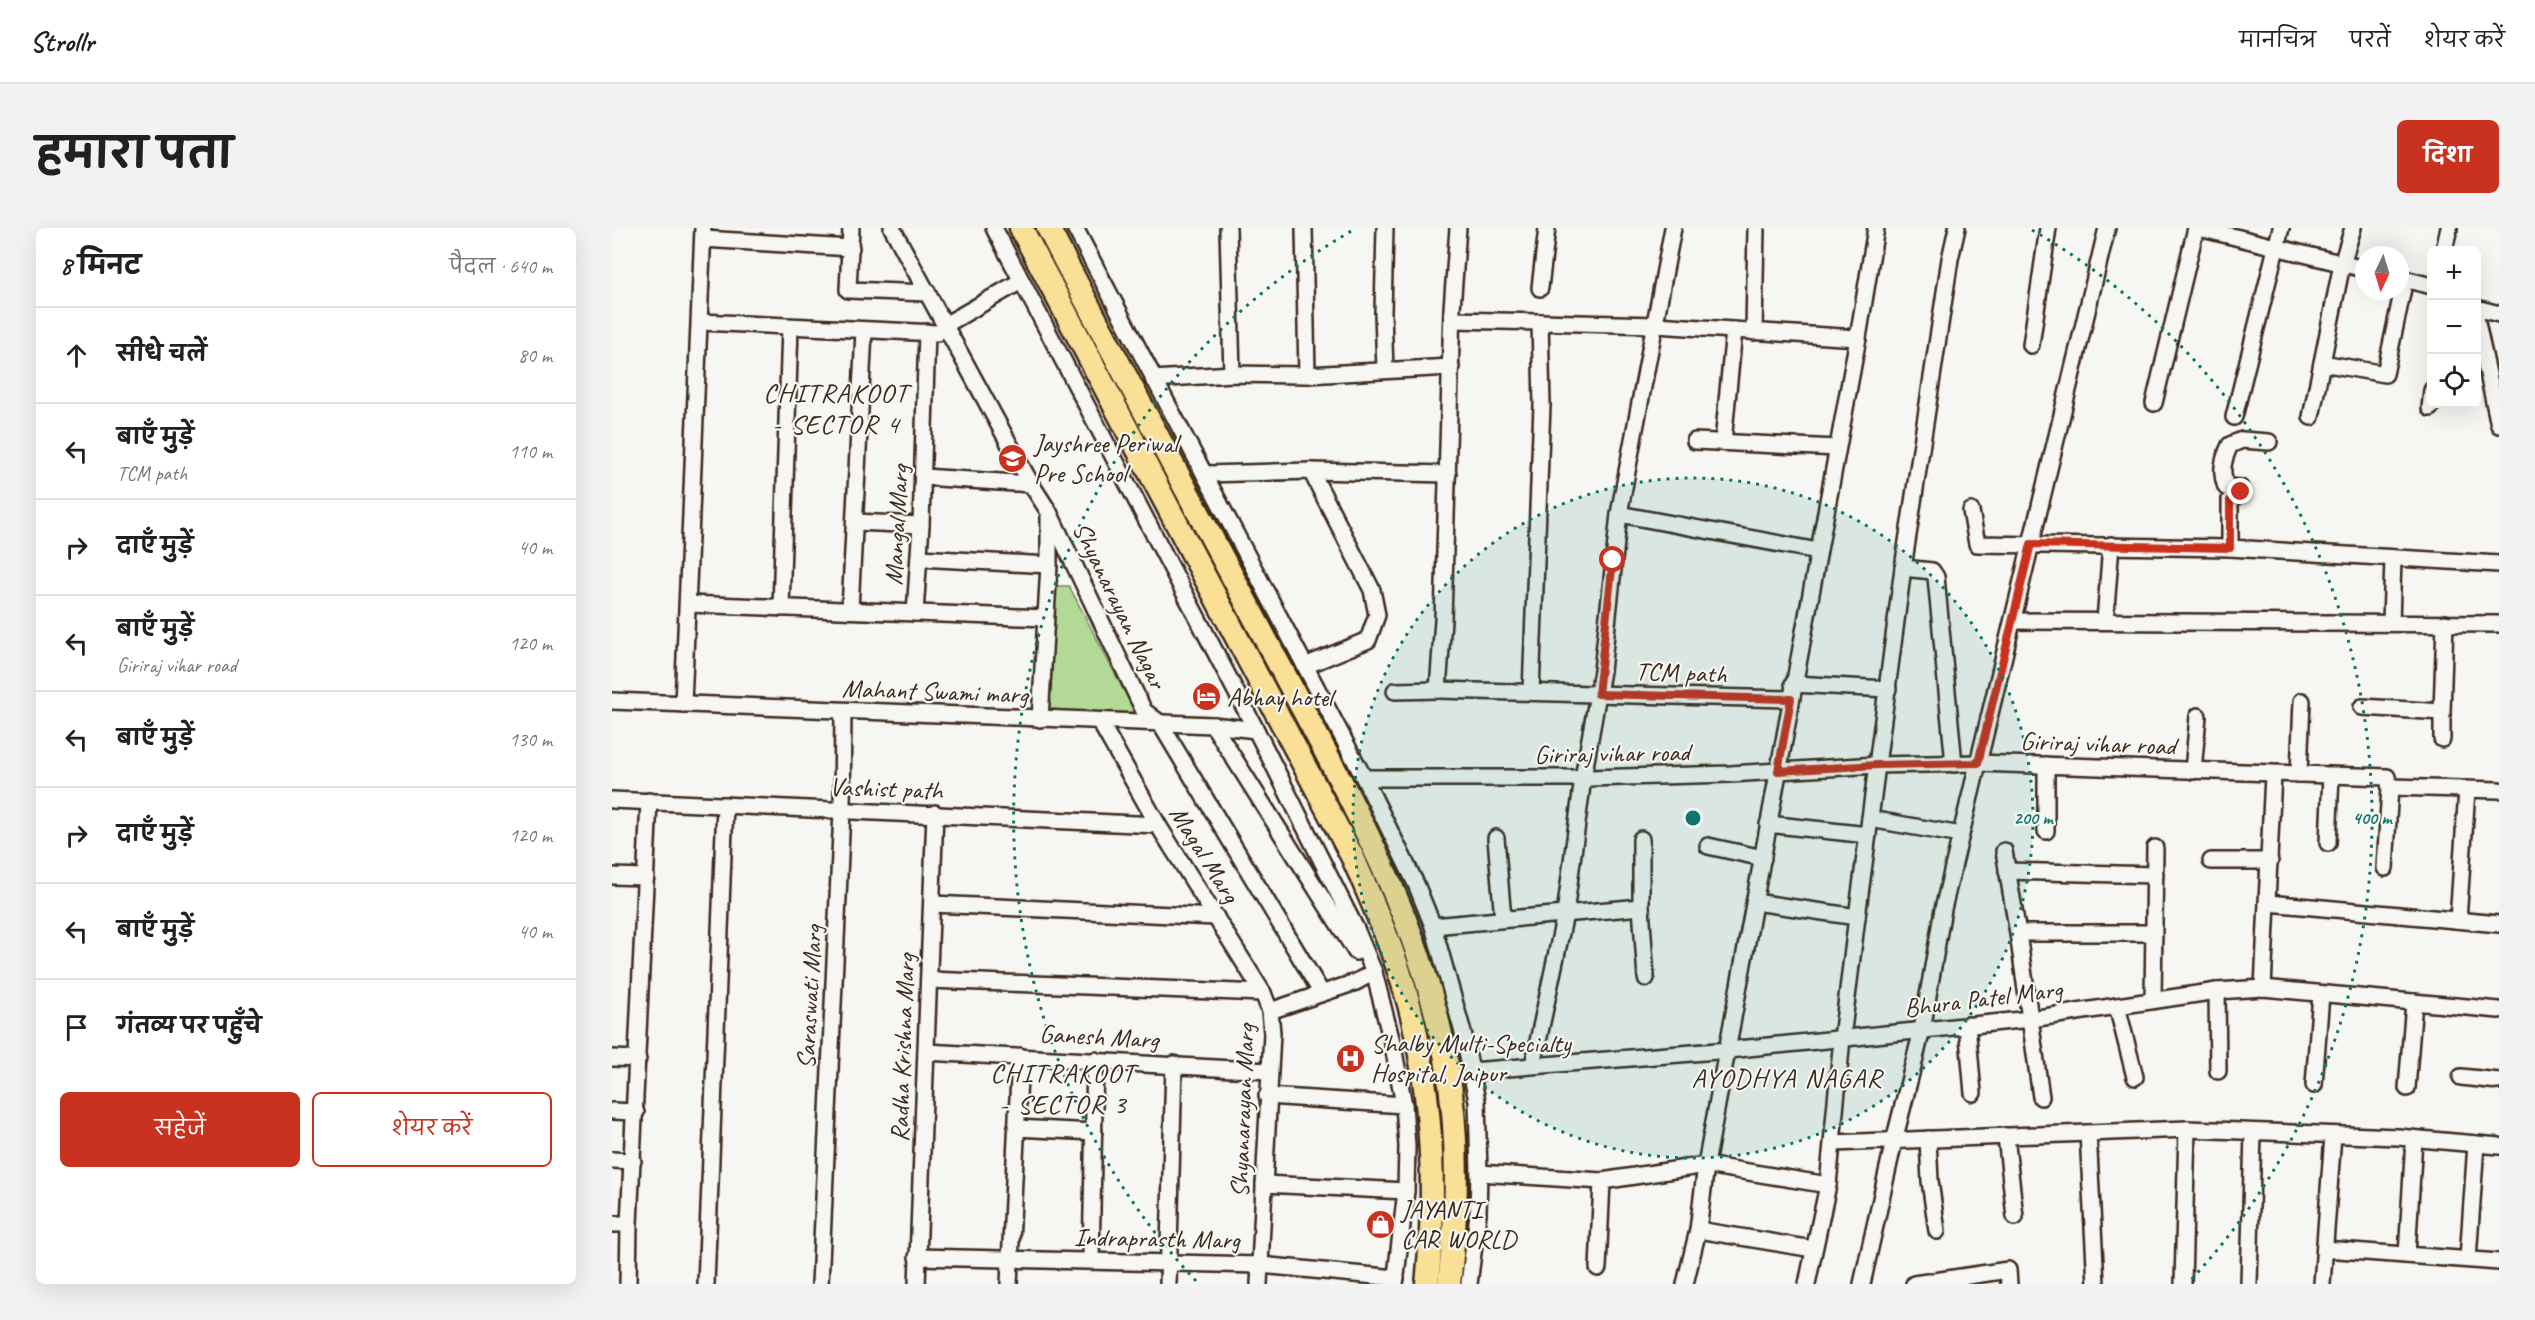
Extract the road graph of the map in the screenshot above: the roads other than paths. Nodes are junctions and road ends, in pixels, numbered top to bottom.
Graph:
1 (851, 228) edge
2 (892, 228) edge
3 (994, 228) edge
4 (1021, 228) edge
5 (1048, 228) edge
6 (1075, 228) edge
7 (1228, 228) edge
8 (1305, 228) edge
9 (1385, 228) edge
10 (1458, 228) edge
11 (1547, 228) edge
12 (1672, 228) edge
13 (1756, 228) edge
14 (1876, 228) edge
15 (1957, 228) edge
16 (2048, 228) edge
17 (2107, 228) edge
18 (2197, 228) edge
19 (2281, 228) edge
20 (2353, 228) edge
21 (2449, 228) edge
22 (703, 233) edge
23 (2445, 246) edge
24 (2276, 247) junction
25 (850, 248) junction
26 (2342, 264) junction
27 (2355, 267) edge
28 (2409, 280) edge
29 (1021, 281) junction
30 (2427, 285) edge
31 (1540, 288) dead end
32 (928, 293) junction
33 (2399, 300) edge
34 (2481, 309) edge
35 (2499, 314) edge
36 (1452, 320) junction
37 (700, 322) junction
38 (1540, 322) junction
39 (1656, 325) junction
40 (790, 327) junction
41 (947, 329) junction
42 (1734, 330) junction
43 (864, 331) junction
44 (927, 332) junction
45 (1754, 332) junction
46 (1858, 338) junction
47 (2481, 341) edge
48 (2031, 345) dead end
49 (2322, 363) junction
50 (1451, 367) junction
51 (1385, 370) junction
52 (1232, 374) junction
53 (1307, 375) junction
54 (1153, 379) junction
55 (2154, 403) dead end
56 (2234, 417) dead end
57 (2312, 417) dead end
58 (2499, 425) edge
59 (1695, 441) dead end
60 (1723, 442) junction
61 (2270, 442) dead end
62 (1837, 448) junction
63 (1311, 471) junction
64 (1206, 474) junction
65 (1448, 474) junction
66 (923, 477) junction
67 (1031, 484) junction
68 (1971, 511) dead end
69 (1048, 512) junction
70 (1619, 514) junction
71 (855, 522) junction
72 (921, 525) junction
73 (2031, 544) junction
74 (2110, 545) junction
75 (2230, 548) junction
76 (1818, 551) junction
77 (919, 558) junction
78 (2393, 558) junction
79 (2499, 564) edge
80 (1048, 565) junction
81 (1903, 568) junction
82 (688, 604) junction
83 (780, 608) junction
84 (850, 610) junction
85 (915, 613) junction
86 (1045, 618) junction
87 (2013, 621) junction
88 (2104, 621) junction
89 (2391, 623) junction
90 (2445, 623) junction
91 (2499, 624) edge
92 (1305, 666) junction
93 (1793, 684) junction
94 (1888, 689) junction
95 (1438, 690) junction
96 (1395, 691) dead end
97 (1531, 692) junction
98 (1598, 694) junction
99 (1791, 699) junction
100 (612, 701) edge
101 (2302, 701) dead end
102 (683, 704) junction
103 (2362, 707) dead end
104 (843, 711) junction
105 (2442, 712) junction
106 (2198, 716) dead end
107 (1040, 719) junction
108 (1100, 722) junction
109 (1160, 723) junction
110 (1213, 725) junction
111 (1256, 730) junction
112 (2442, 739) dead end
113 (1978, 763) junction
114 (1953, 764) junction
115 (1877, 765) junction
116 (2046, 765) junction
117 (1778, 771) junction
118 (2193, 771) junction
119 (2273, 774) junction
120 (2299, 774) junction
121 (2331, 775) junction
122 (1364, 778) junction
123 (1583, 778) junction
124 (2390, 788) junction
125 (2467, 790) junction
126 (2499, 790) edge
127 (612, 800) edge
128 (649, 801) junction
129 (725, 805) junction
130 (842, 812) junction
131 (935, 813) junction
132 (1768, 824) junction
133 (1158, 825) junction
134 (1869, 827) junction
135 (2046, 831) dead end
136 (1961, 835) junction
137 (1496, 838) dead end
138 (1641, 839) dead end
139 (2328, 843) dead end
140 (1708, 846) dead end
141 (2155, 848) dead end
142 (2004, 851) dead end
143 (1762, 858) junction
144 (2211, 861) dead end
145 (2270, 861) junction
146 (2385, 868) dead end
147 (2007, 871) junction
148 (2154, 874) junction
149 (612, 876) edge
150 (646, 877) junction
151 (1755, 902) junction
152 (2268, 903) junction
153 (932, 904) junction
154 (1641, 907) junction
155 (1565, 914) junction
156 (1857, 916) junction
157 (1216, 917) junction
158 (1503, 919) junction
159 (2458, 920) junction
160 (2499, 924) edge
161 (1433, 926) junction
162 (2018, 933) junction
163 (2153, 933) junction
164 (1369, 975) junction
165 (1646, 978) dead end
166 (929, 980) junction
167 (2263, 988) junction
168 (2217, 991) junction
169 (1322, 992) junction
170 (1263, 993) junction
171 (2320, 994) junction
172 (2153, 1000) junction
173 (2414, 1002) junction
174 (2117, 1006) junction
175 (2499, 1010) edge
176 (1270, 1011) junction
177 (2031, 1019) junction
178 (1967, 1025) junction
179 (1922, 1030) junction
180 (1842, 1038) junction
181 (1729, 1050) junction
182 (926, 1052) junction
183 (1020, 1056) junction
184 (612, 1058) edge
185 (638, 1059) junction
186 (1095, 1060) junction
187 (1174, 1065) junction
188 (1533, 1065) junction
189 (1269, 1071) junction
190 (1472, 1071) junction
191 (2218, 1071) dead end
192 (2135, 1077) dead end
193 (2461, 1077) dead end
194 (2499, 1081) edge
195 (2314, 1084) dead end
196 (2407, 1088) dead end
197 (1973, 1093) dead end
198 (1267, 1096) junction
199 (2040, 1097) dead end
200 (1404, 1105) junction
201 (612, 1112) edge
202 (636, 1112) junction
203 (1016, 1128) junction
204 (2187, 1129) junction
205 (1094, 1132) junction
206 (2253, 1132) junction
207 (2088, 1133) junction
208 (2333, 1135) junction
209 (2006, 1136) junction
210 (1928, 1139) junction
211 (2414, 1139) junction
212 (1894, 1141) junction
213 (1833, 1143) junction
214 (2476, 1144) junction
215 (2499, 1146) edge
216 (612, 1160) edge
217 (633, 1161) junction
218 (1706, 1165) junction
219 (1479, 1173) junction
220 (1602, 1181) junction
221 (1264, 1184) junction
222 (1828, 1185) junction
223 (1406, 1191) junction
224 (2015, 1217) dead end
225 (612, 1224) edge
226 (629, 1224) junction
227 (1698, 1230) junction
228 (1937, 1231) dead end
229 (1813, 1249) junction
230 (2325, 1249) junction
231 (2407, 1255) junction
232 (917, 1257) junction
233 (1010, 1259) junction
234 (2468, 1259) junction
235 (1091, 1260) junction
236 (1168, 1262) junction
237 (2499, 1262) edge
238 (1260, 1265) junction
239 (1598, 1268) dead end
240 (1309, 1277) edge
241 (1395, 1281) edge
242 (1949, 1281) edge
243 (628, 1284) edge
244 (706, 1284) edge
245 (820, 1284) edge
246 (917, 1284) edge
247 (1009, 1284) edge
248 (1168, 1284) edge
249 (1259, 1284) edge
250 (1427, 1284) edge
251 (1449, 1284) edge
252 (1470, 1284) edge
253 (1685, 1284) edge
254 (1807, 1284) edge
255 (1863, 1284) edge
256 (1914, 1284) edge
257 (2009, 1284) edge
258 (2096, 1284) edge
259 (2183, 1284) edge
260 (2249, 1284) edge
261 (2322, 1284) edge

1 - 25 street
2 - 32 street, Shyanarayan Nagar
3 - 29 street
4 - 250 highway
5 - 251 highway
6 - 54 street
7 - 52 street
8 - 53 street
9 - 51 street
10 - 36 street
11 - 31 street
12 - 39 street
13 - 45 street
14 - 46 street
15 - 81 street
16 - 48 street
17 - 73 street
18 - 24 street
18 - 55 street
19 - 24 street
20 - 26 street
21 - 23 street
22 - 25 street
22 - 37 street
24 - 26 street
24 - 56 street
25 - 32 street
26 - 27 street
26 - 49 street
28 - 30 street
29 - 41 street
29 - 111 street
32 - 41 street, Shyanarayan Nagar
33 - 49 street
34 - 35 street
36 - 38 street
36 - 50 street
37 - 40 street
37 - 82 street
38 - 39 street
38 - 97 street
39 - 42 street
39 - 70 street
40 - 43 street
40 - 83 street
41 - 44 street
41 - 67 street, Shyanarayan Nagar
42 - 45 street
42 - 60 street
43 - 44 street
43 - 71 street
44 - 66 street, Mangal Marg
45 - 46 street
46 - 62 street
47 - 58 street
49 - 57 street
50 - 51 street
50 - 65 street
51 - 53 street
52 - 53 street
52 - 54 street
54 - 64 street
59 - 60 street
60 - 62 street
61 - 75 street
62 - 76 street
63 - 64 street
63 - 65 street
63 - 92 street
64 - 92 street
65 - 95 street
66 - 67 street
66 - 72 street, Mangal Marg
67 - 69 street, Shyanarayan Nagar
68 - 73 street
69 - 80 street
69 - 109 street, Shyanarayan Nagar
70 - 76 street
70 - 98 street
71 - 72 street
71 - 84 street
72 - 77 street, Mangal Marg
73 - 74 street
73 - 87 street
74 - 75 street
74 - 88 street
75 - 78 street
76 - 93 street
77 - 80 street
77 - 85 street, Mangal Marg
78 - 79 street
78 - 89 street
80 - 86 street
81 - 94 street
81 - 114 street
82 - 83 street
82 - 102 street
83 - 84 street
84 - 85 street
85 - 86 street
86 - 107 street
87 - 88 street
87 - 113 street
88 - 89 street
89 - 90 street
90 - 91 street
90 - 105 street
92 - 122 street
93 - 94 street
93 - 99 street
94 - 115 street
95 - 96 street, TCM path
95 - 97 street, TCM path
97 - 98 street, TCM path
98 - 99 street, TCM path
98 - 123 street
99 - 117 street
100 - 102 street, Mahant Swami marg
101 - 120 street
102 - 104 street, Mahant Swami marg
103 - 105 street
104 - 107 street, Mahant Swami marg
104 - 130 street, Saraswati Marg
105 - 112 street
106 - 118 street
107 - 108 street, Mahant Swami marg
108 - 109 street, Mahant Swami marg
108 - 133 street, Magal Marg
109 - 110 street, Mahant Swami marg
109 - 169 street, Shyanarayan Nagar
110 - 111 street, Mahant Swami marg
110 - 164 street
111 - 164 street
113 - 114 street, Giriraj vihar road
113 - 116 street, Giriraj vihar road
113 - 136 street
114 - 115 street, Giriraj vihar road
115 - 117 street, Giriraj vihar road
115 - 134 street
116 - 118 street, Giriraj vihar road
116 - 135 street
117 - 123 street, Giriraj vihar road
117 - 132 street
118 - 119 street, Giriraj vihar road
119 - 120 street, Giriraj vihar road
119 - 145 street
120 - 121 street, Giriraj vihar road
121 - 124 street, Giriraj vihar road
121 - 139 street
122 - 123 street, Giriraj vihar road
122 - 161 street
123 - 155 street
124 - 125 street, Giriraj vihar road
124 - 146 street
125 - 126 street, Giriraj vihar road
125 - 159 street
127 - 128 street, Vashist path
128 - 129 street, Vashist path
128 - 150 street
129 - 130 street, Vashist path
129 - 244 street
130 - 131 street, Vashist path
130 - 245 street, Saraswati Marg
131 - 133 street, Vashist path
131 - 153 street, Radha Krishna Marg
132 - 134 street
132 - 143 street
133 - 157 street, Magal Marg
134 - 136 street
134 - 156 street
136 - 179 street
137 - 158 street
138 - 154 street
140 - 143 street
141 - 148 street
142 - 147 street
143 - 151 street
144 - 145 street
145 - 152 street
147 - 148 street
147 - 162 street
148 - 163 street
149 - 150 street
150 - 185 street
151 - 156 street
151 - 181 street
152 - 159 street
152 - 167 street
153 - 157 street
153 - 166 street, Radha Krishna Marg
154 - 155 street
154 - 165 street
155 - 158 street
155 - 188 street
156 - 180 street
157 - 170 street, Magal Marg
158 - 161 street
159 - 160 street
161 - 190 street
162 - 163 street
162 - 177 street
163 - 172 street
164 - 169 street
164 - 200 street
166 - 170 street
166 - 182 street, Radha Krishna Marg
167 - 168 street, Bhura Patel Marg
167 - 171 street, Bhura Patel Marg
168 - 172 street, Bhura Patel Marg
168 - 191 street
169 - 176 street
170 - 176 street, Magal Marg
171 - 173 street, Bhura Patel Marg
171 - 195 street
172 - 174 street, Bhura Patel Marg
173 - 175 street, Bhura Patel Marg
173 - 196 street
174 - 177 street, Bhura Patel Marg
174 - 192 street
176 - 189 street, Shyanarayan Marg
177 - 178 street, Bhura Patel Marg
177 - 199 street
178 - 179 street, Bhura Patel Marg
178 - 197 street
179 - 180 street, Bhura Patel Marg
179 - 212 street
180 - 181 street, Bhura Patel Marg
180 - 213 street
181 - 188 street, Bhura Patel Marg
181 - 218 street
182 - 183 street, Ganesh Marg
182 - 232 street, Radha Krishna Marg
183 - 186 street, Ganesh Marg
183 - 203 street
184 - 185 street
185 - 202 street
186 - 187 street, Ganesh Marg
186 - 205 street
187 - 189 street, Ganesh Marg
187 - 236 street
188 - 190 street, Bhura Patel Marg
189 - 198 street, Shyanarayan Marg
190 - 219 street
193 - 194 street
198 - 200 street
198 - 221 street, Shyanarayan Marg
200 - 223 street
201 - 202 street
202 - 217 street
203 - 205 street
203 - 233 street
204 - 206 street
204 - 207 street
204 - 259 street
205 - 235 street
206 - 208 street
206 - 260 street
207 - 209 street
207 - 258 street
208 - 211 street
208 - 230 street
209 - 210 street
209 - 224 street
210 - 212 street
210 - 228 street
211 - 214 street
211 - 231 street
212 - 213 street
212 - 255 street
213 - 222 street
214 - 215 street
214 - 234 street
216 - 217 street
217 - 226 street
218 - 220 street
218 - 222 street
218 - 227 street
219 - 220 street
219 - 252 street
220 - 239 street
221 - 223 street
221 - 238 street, Shyanarayan Marg
222 - 229 street
223 - 241 street
225 - 226 street
226 - 243 street
227 - 229 street
227 - 253 street
229 - 254 street
230 - 231 street
230 - 261 street
231 - 234 street
232 - 233 street, Indraprasth Marg
232 - 246 street, Radha Krishna Marg
233 - 235 street, Indraprasth Marg
233 - 247 street
234 - 237 street
235 - 236 street, Indraprasth Marg
236 - 238 street, Indraprasth Marg
236 - 248 street
238 - 240 street, Indraprasth Marg
238 - 249 street, Shyanarayan Marg
240 - 241 street, Indraprasth Marg
242 - 256 street
242 - 257 street

